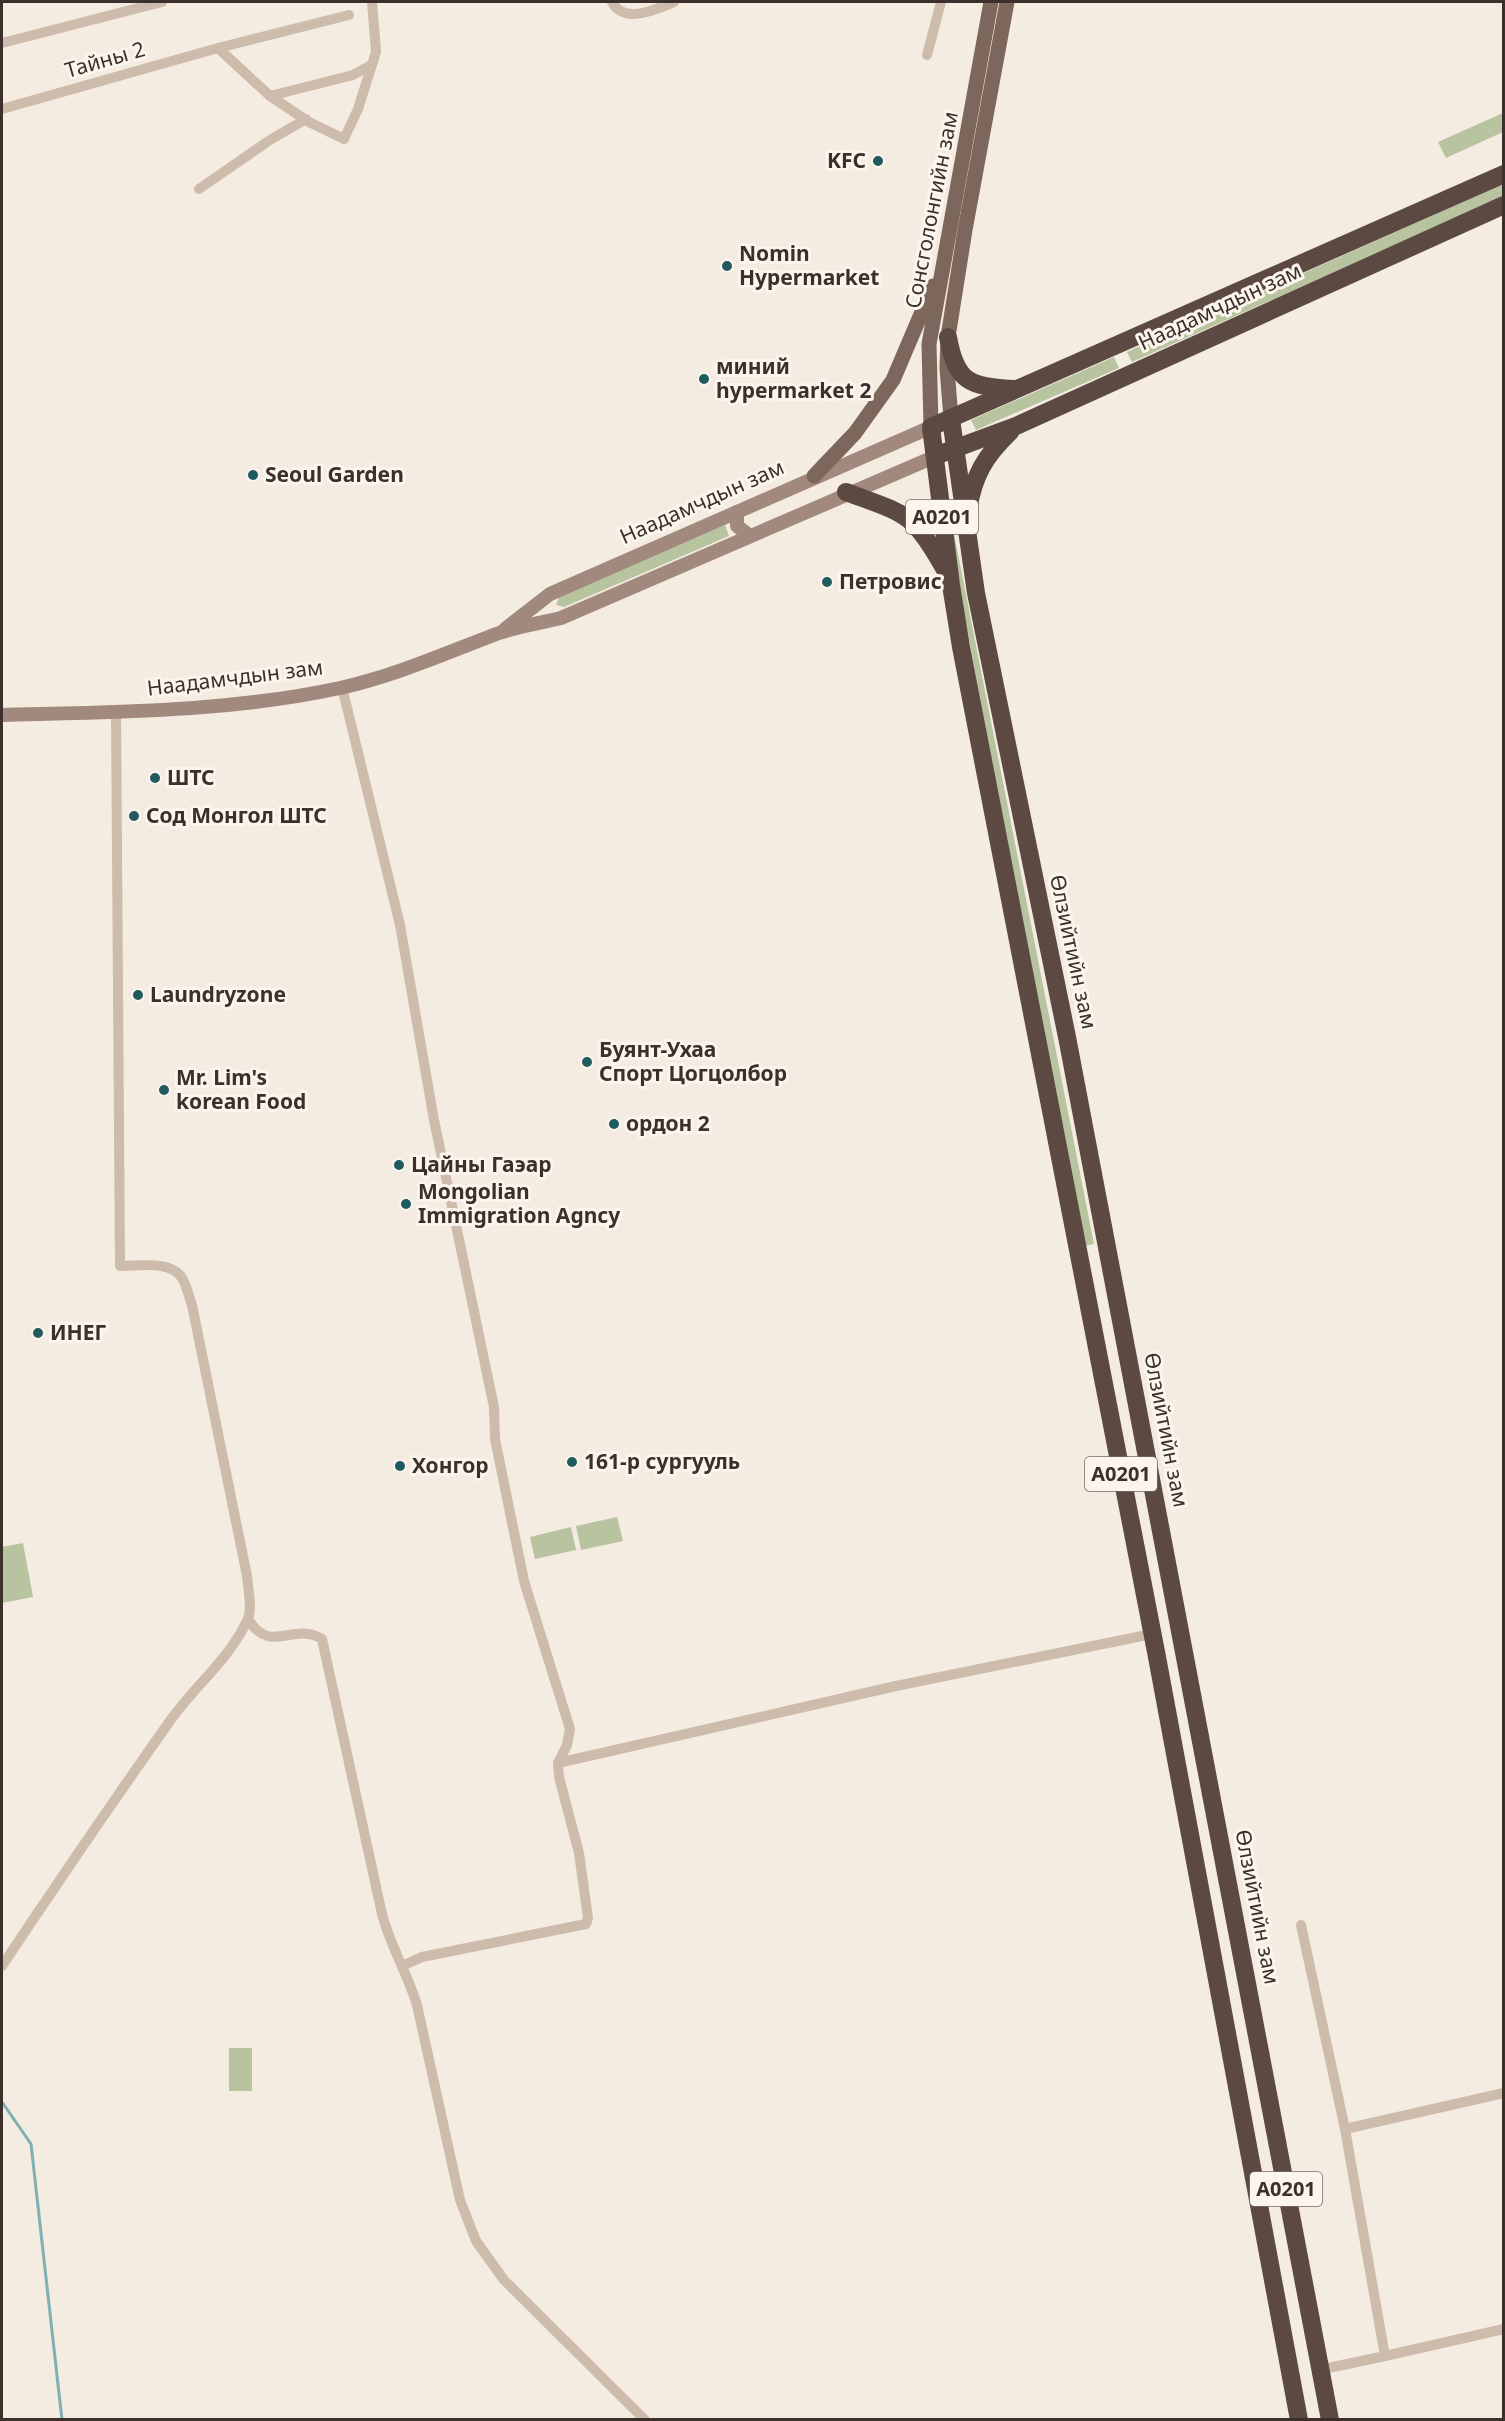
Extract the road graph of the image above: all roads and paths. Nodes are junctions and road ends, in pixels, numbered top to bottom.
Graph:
1 (162, 2) edge
2 (372, 2) edge
3 (612, 2) edge
4 (674, 2) edge
5 (941, 2) edge
6 (992, 2) edge
7 (1007, 2) edge
8 (349, 15) dead end
9 (2, 43) edge
10 (218, 48) junction
11 (927, 55) dead end
12 (371, 65) junction
13 (270, 96) junction
14 (2, 109) edge
15 (306, 119) junction
16 (1503, 174) edge
17 (199, 189) dead end
18 (1503, 205) edge
19 (944, 258) junction
20 (948, 337) junction
21 (1114, 347) junction
22 (1127, 374) junction
23 (1018, 390) junction
24 (951, 419) junction
25 (1016, 426) junction
26 (931, 427) junction
27 (954, 449) junction
28 (934, 457) junction
29 (814, 476) junction
30 (846, 492) junction
31 (737, 512) junction
32 (722, 518) junction
33 (965, 530) junction
34 (750, 536) junction
35 (732, 544) junction
36 (950, 577) junction
37 (501, 633) junction
38 (342, 687) junction
39 (116, 712) junction
40 (2, 715) edge
41 (248, 1619) junction
42 (1152, 1634) junction
43 (558, 1763) junction
44 (1218, 1824) junction
45 (1189, 1829) junction
46 (1301, 1925) dead end
47 (2, 1966) edge
48 (402, 1966) junction
49 (1503, 2093) edge
50 (1345, 2129) junction
51 (1503, 2329) edge
52 (1385, 2356) junction
53 (1319, 2370) junction
54 (645, 2420) edge
55 (1299, 2420) edge
56 (1330, 2420) edge

1 - 9 street
2 - 12 street
3 - 4 street
5 - 11 street
6 - 19 main road, Сонсголонгийн зам
7 - 20 main road, Сонсголонгийн зам
8 - 10 street, Тайны 2
10 - 13 street
10 - 14 street, Тайны 2
12 - 13 street
12 - 15 street
13 - 15 street
15 - 17 street
16 - 21 highway, Наадамчдын зам
18 - 22 highway, Наадамчдын зам
19 - 26 main road, Сонсголонгийн зам
19 - 29 main road
20 - 23 highway
20 - 24 main road, Сонсголонгийн зам
21 - 22 highway
21 - 23 highway, Наадамчдын зам
22 - 25 highway, Наадамчдын зам
23 - 24 highway, Наадамчдын зам
24 - 26 highway, Наадамчдын зам
24 - 27 highway, Өлзийтийн зам
25 - 27 highway, Наадамчдын зам
25 - 33 highway
26 - 28 highway
26 - 29 main road, Наадамчдын зам
27 - 28 highway, Наадамчдын зам
27 - 33 highway, Өлзийтийн зам / A0201
28 - 30 main road, Наадамчдын зам
28 - 36 highway, A0201
29 - 31 main road, Наадамчдын зам
30 - 34 main road, Наадамчдын зам
30 - 36 highway
31 - 32 main road, Наадамчдын зам
31 - 34 main road
32 - 35 main road
32 - 37 main road, Наадамчдын зам
33 - 44 highway, Өлзийтийн зам / A0201
34 - 35 main road, Наадамчдын зам
35 - 37 main road, Наадамчдын зам
36 - 42 highway, A0201
37 - 38 main road, Наадамчдын зам
38 - 39 main road, Наадамчдын зам
38 - 43 street
39 - 40 main road, Наадамчдын зам
39 - 41 street
41 - 47 street
41 - 48 street
42 - 43 street
42 - 45 highway, A0201
43 - 48 street
44 - 45 highway
44 - 53 highway, Өлзийтийн зам / A0201
45 - 55 highway, A0201
46 - 50 street
48 - 54 street
49 - 50 street
50 - 52 street
51 - 52 street
52 - 53 street
53 - 56 highway, Өлзийтийн зам / A0201

